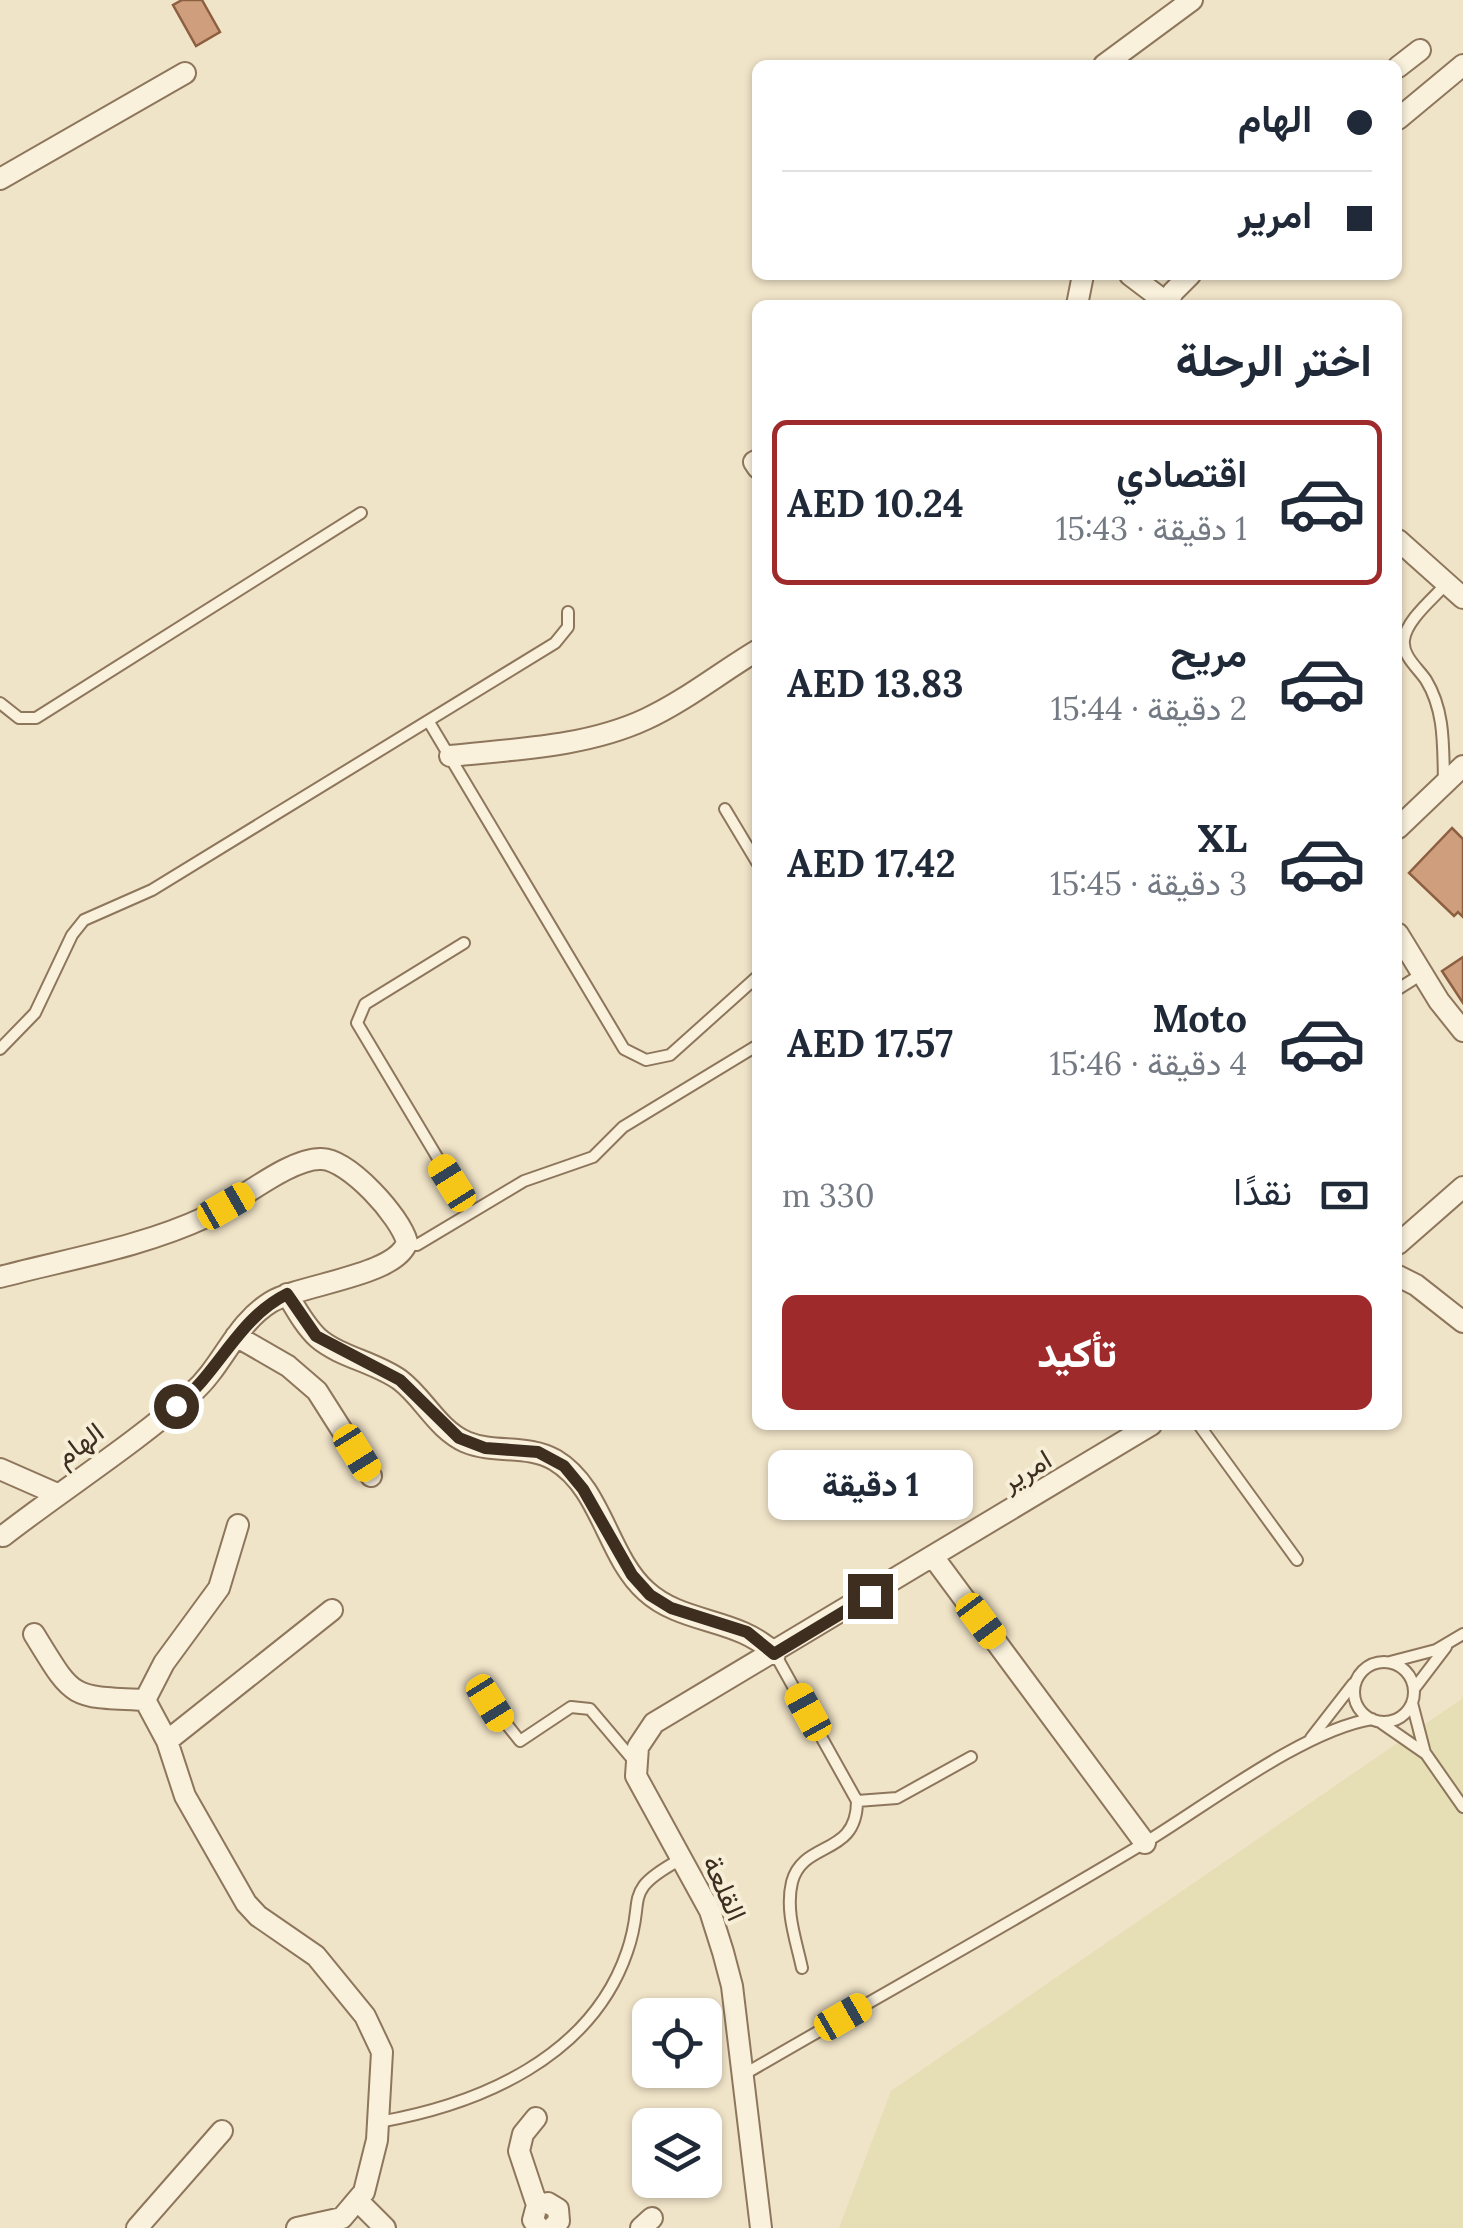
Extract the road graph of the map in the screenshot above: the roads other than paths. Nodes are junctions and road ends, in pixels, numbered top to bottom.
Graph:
1 (1192, 0) edge
2 (1420, 50) dead end
3 (1111, 60) edge
4 (1402, 65) edge
5 (1463, 65) edge
6 (185, 73) dead end
7 (1402, 116) edge
8 (0, 180) edge
9 (1136, 280) edge
10 (1186, 280) edge
11 (1162, 300) edge
12 (1170, 300) edge
13 (360, 513) dead end
14 (1402, 544) edge
15 (1447, 583) junction
16 (1463, 598) edge
17 (568, 612) dead end
18 (752, 654) edge
19 (0, 703) edge
20 (429, 722) junction
21 (450, 756) junction
22 (1463, 766) edge
23 (1444, 782) junction
24 (1422, 801) junction
25 (1402, 804) edge
26 (725, 809) dead end
27 (1402, 824) edge
28 (752, 854) edge
29 (1402, 941) edge
30 (464, 943) dead end
31 (1422, 974) junction
32 (752, 981) edge
33 (1402, 986) edge
34 (1463, 1031) edge
35 (0, 1049) edge
36 (752, 1050) edge
37 (1463, 1187) edge
38 (470, 1212) junction
39 (1402, 1239) edge
40 (406, 1245) junction
41 (0, 1277) edge
42 (1407, 1280) edge
43 (287, 1294) junction
44 (1463, 1322) edge
45 (236, 1336) junction
46 (1143, 1430) edge
47 (1203, 1430) edge
48 (0, 1469) edge
49 (371, 1476) dead end
50 (57, 1494) junction
51 (238, 1525) dead end
52 (3, 1536) dead end
53 (934, 1558) junction
54 (1297, 1560) dead end
55 (332, 1610) dead end
56 (34, 1634) dead end
57 (1463, 1634) edge
58 (1450, 1643) junction
59 (774, 1654) junction
60 (1389, 1662) junction
61 (1357, 1678) junction
62 (1414, 1689) junction
63 (145, 1700) junction
64 (1412, 1702) junction
65 (490, 1703) dead end
66 (1376, 1720) junction
67 (167, 1742) junction
68 (1307, 1742) junction
69 (1426, 1754) junction
70 (971, 1757) dead end
71 (635, 1761) junction
72 (857, 1800) junction
73 (1463, 1806) edge
74 (1145, 1843) junction
75 (682, 1859) junction
76 (802, 1968) dead end
77 (742, 2076) junction
78 (536, 2118) dead end
79 (378, 2122) junction
80 (222, 2132) dead end
81 (358, 2201) junction
82 (544, 2224) edge
83 (137, 2228) edge
84 (296, 2228) edge
85 (386, 2228) edge
86 (762, 2228) edge

1 - 3 street
2 - 4 street
5 - 7 street
6 - 8 street
9 - 11 street
10 - 12 street
13 - 19 lane
14 - 15 street
15 - 16 street
15 - 23 lane
17 - 20 lane
18 - 21 street
20 - 21 lane
20 - 35 lane
21 - 32 lane
22 - 23 street
23 - 24 street
24 - 25 street
24 - 27 street
26 - 28 lane
29 - 31 street
30 - 38 lane
31 - 33 lane
31 - 34 street
36 - 38 lane
37 - 39 street
38 - 40 lane
40 - 41 street
40 - 43 street, الهام
42 - 44 street
43 - 45 street, الهام
43 - 59 street
45 - 49 street
45 - 50 street, الهام
46 - 53 street, امرير
47 - 54 lane
48 - 50 street
50 - 52 street, الهام
51 - 63 street
53 - 59 street, امرير
53 - 74 street
55 - 67 street
56 - 63 street
57 - 58 lane
58 - 60 lane
58 - 62 lane
59 - 71 street
59 - 72 lane
60 - 61 lane
60 - 62 lane
61 - 66 lane
61 - 68 lane
62 - 64 lane
63 - 67 street
64 - 66 lane
64 - 69 lane
65 - 71 lane
66 - 68 lane
66 - 69 lane
67 - 79 street
68 - 74 lane
69 - 73 lane
70 - 72 lane
71 - 75 street, القلعة
72 - 76 lane
74 - 77 lane
75 - 77 street, القلعة
75 - 79 lane
77 - 86 street, القلعة
78 - 82 street
79 - 81 street
80 - 83 street
81 - 84 street
81 - 85 street

